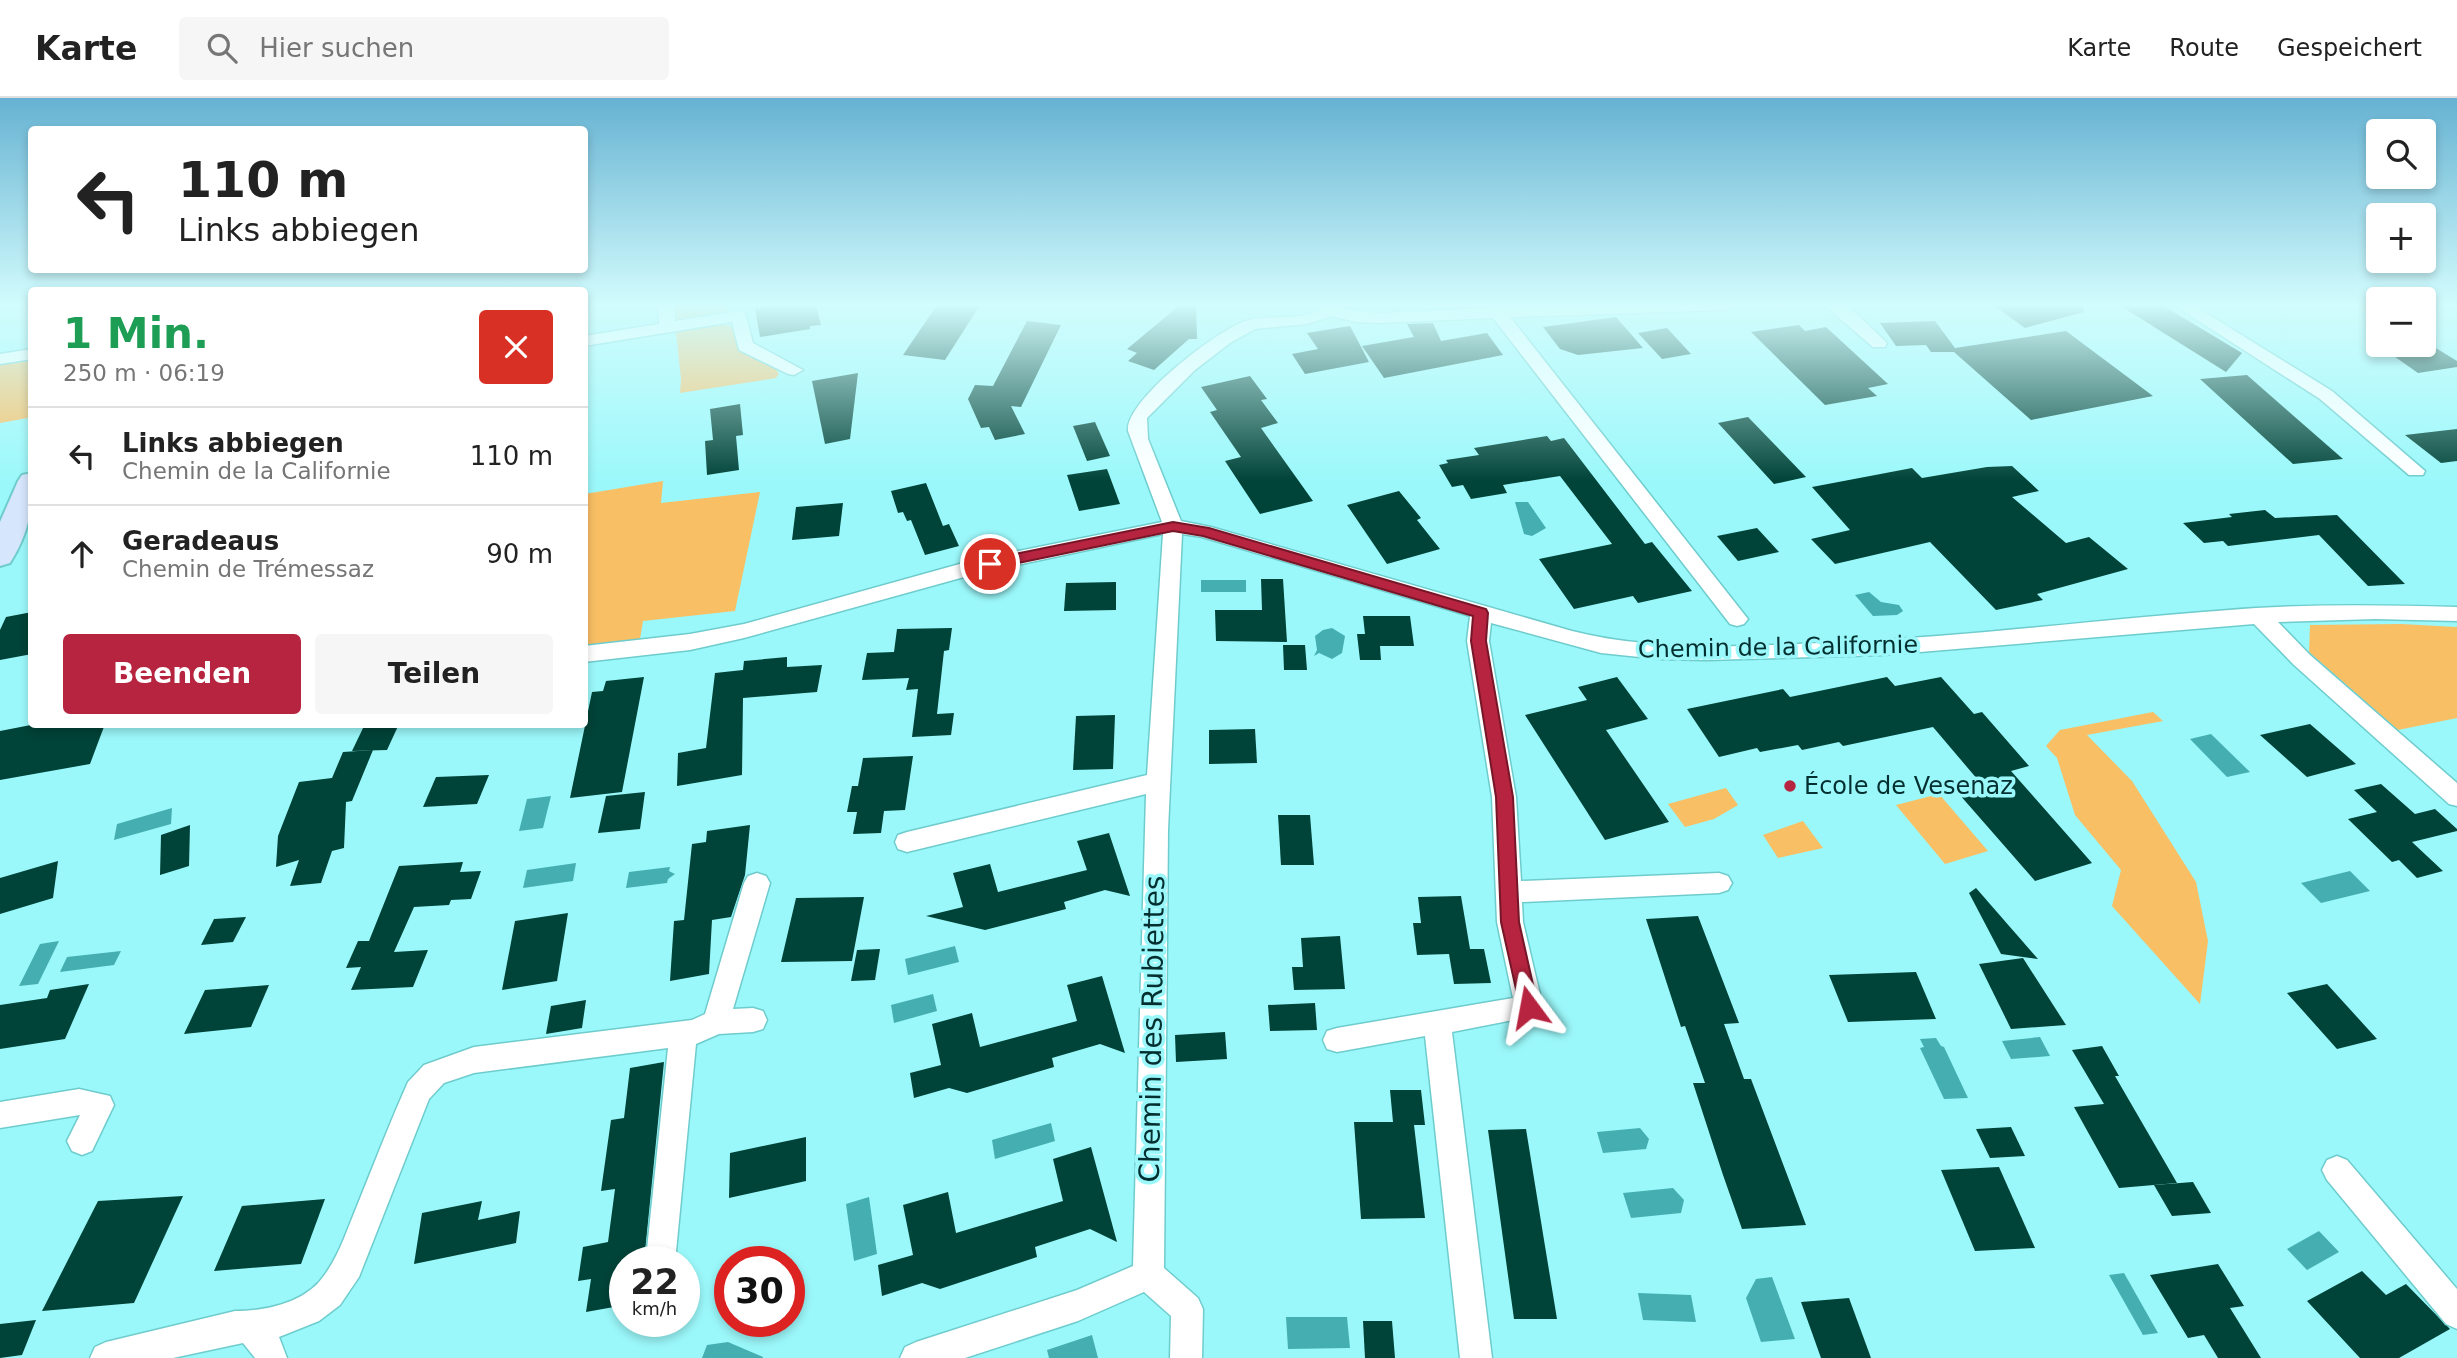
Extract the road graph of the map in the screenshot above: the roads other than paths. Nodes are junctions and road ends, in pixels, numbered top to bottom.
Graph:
1 (781, 364) edge
2 (1196, 364) edge
3 (1538, 364) edge
4 (2276, 364) edge
5 (794, 370) dead end
6 (2416, 471) dead end
7 (28, 490) edge
8 (1173, 526) junction
9 (2, 545) edge
10 (1480, 613) junction
11 (2457, 614) edge
12 (2258, 615) junction
13 (1737, 620) dead end
14 (588, 654) edge
15 (1158, 782) junction
16 (2457, 797) edge
17 (907, 842) dead end
18 (757, 883) dead end
19 (1719, 883) dead end
20 (1508, 892) junction
21 (753, 1020) dead end
22 (716, 1022) junction
23 (1437, 1022) junction
24 (683, 1033) junction
25 (1337, 1040) dead end
26 (0, 1115) edge
27 (82, 1141) dead end
28 (2337, 1170) dead end
29 (662, 1246) edge
30 (1148, 1275) junction
31 (2457, 1313) edge
32 (250, 1327) junction
33 (106, 1358) edge
34 (271, 1358) edge
35 (916, 1358) edge
36 (1186, 1358) edge
37 (1476, 1358) edge

1 - 5 street
2 - 8 street
3 - 13 street
4 - 6 street
7 - 9 street
8 - 10 street, Chemin de la Californie
8 - 14 street
8 - 15 street, Chemin des Rubiettes
10 - 12 street, Chemin de la Californie
10 - 20 street
11 - 12 street, Chemin de la Californie
12 - 16 street
15 - 17 street
15 - 30 street, Chemin des Rubiettes
18 - 22 street
19 - 20 street
20 - 23 street
21 - 22 street
22 - 24 street
23 - 25 street
23 - 37 street
24 - 29 street
24 - 32 street
26 - 27 street
28 - 31 street
30 - 35 street
30 - 36 street
32 - 33 street
32 - 34 street

